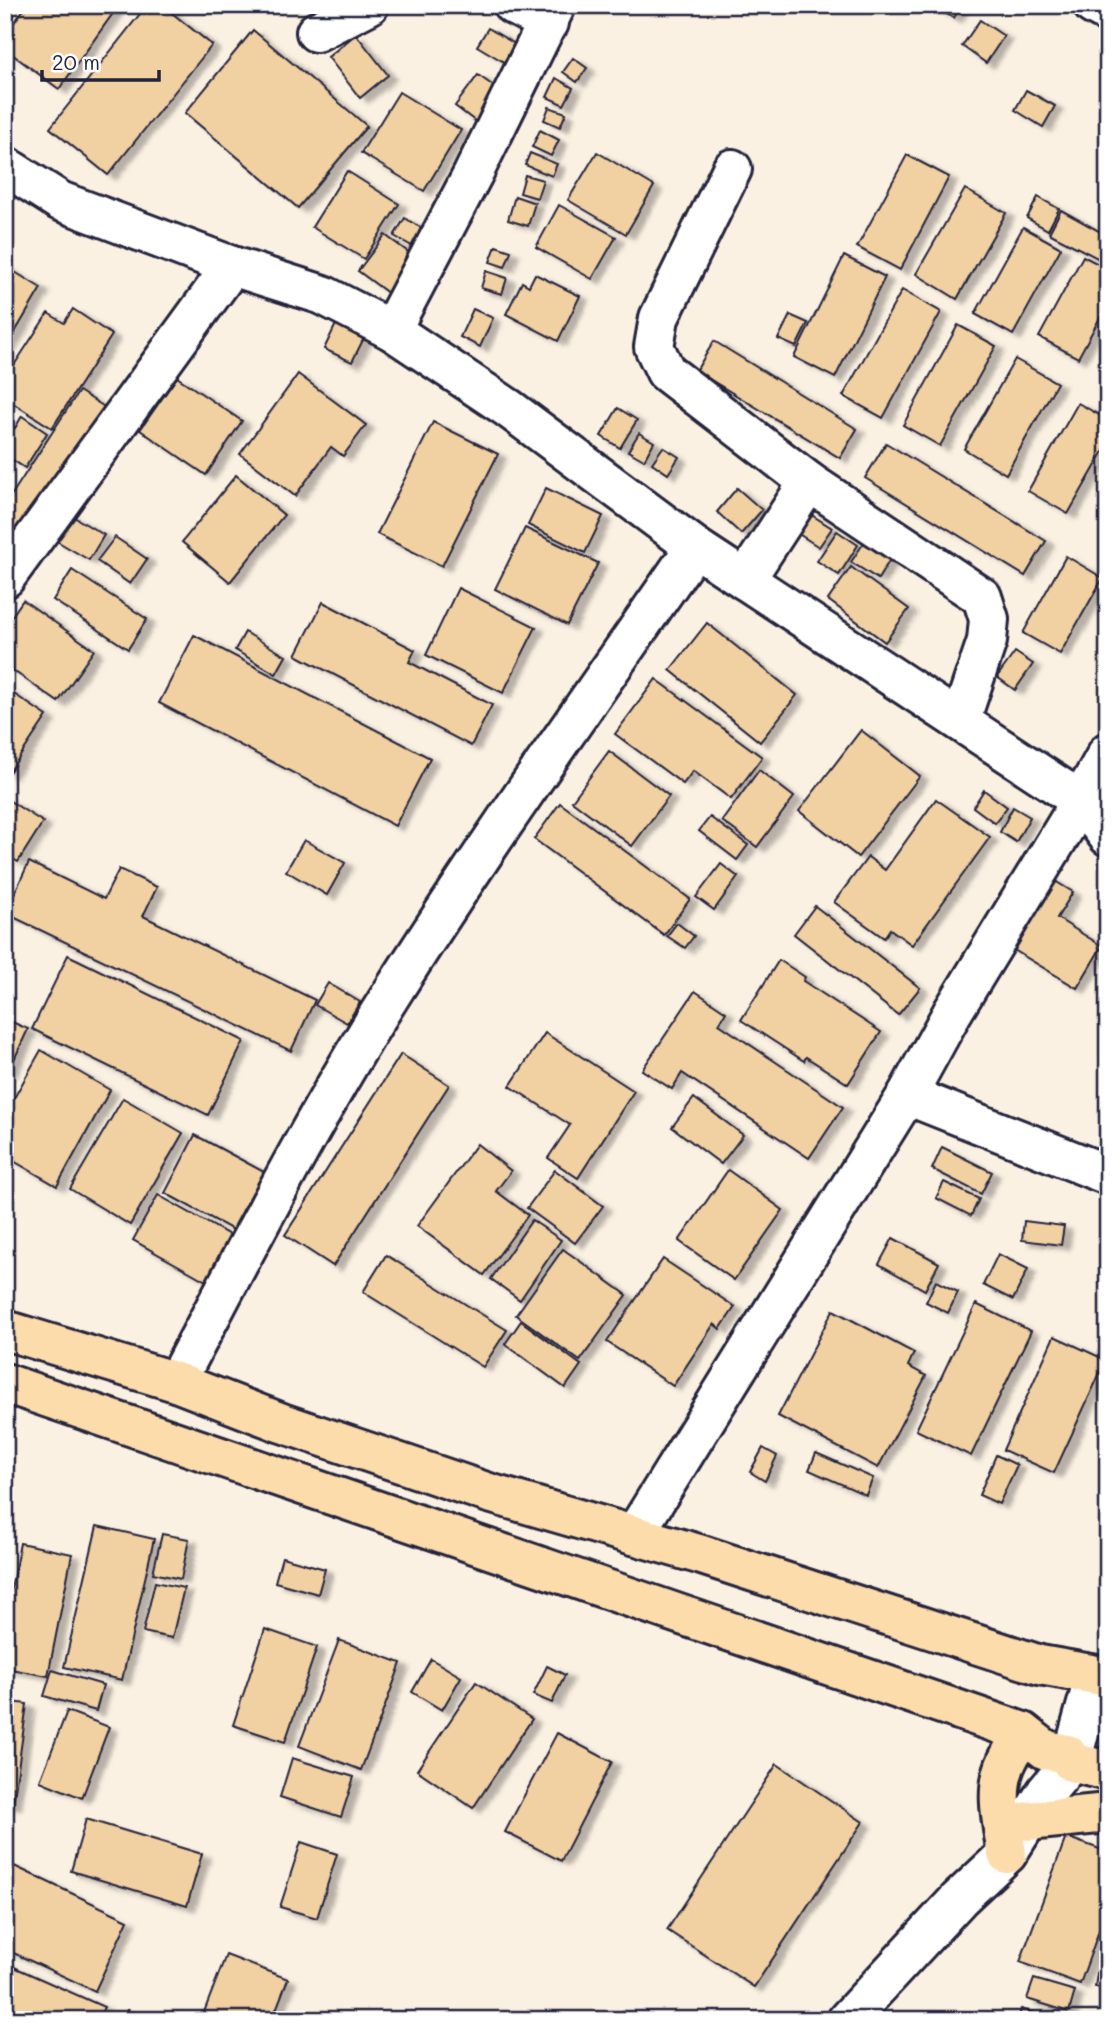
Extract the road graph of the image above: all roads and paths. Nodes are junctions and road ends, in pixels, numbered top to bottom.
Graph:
1 (369, 5) edge
2 (513, 5) edge
3 (1093, 5) edge
4 (1108, 13) edge
5 (552, 14) edge
6 (316, 32) dead end
7 (5, 166) edge
8 (732, 169) dead end
9 (232, 267) junction
10 (391, 330) junction
11 (809, 482) junction
12 (695, 547) junction
13 (5, 578) edge
14 (745, 580) junction
15 (960, 721) junction
16 (1108, 752) edge
17 (1081, 801) junction
18 (1108, 836) edge
19 (907, 1095) junction
20 (1108, 1175) edge
21 (5, 1330) edge
22 (176, 1382) junction
23 (5, 1383) edge
24 (634, 1535) junction
25 (1101, 1676) edge
26 (1023, 1732) junction
27 (1072, 1762) junction
28 (1108, 1771) edge
29 (1108, 1813) edge
30 (1028, 1821) junction
31 (1007, 1854) junction
32 (847, 2020) edge

1 - 6 street
2 - 5 street
3 - 4 street
5 - 10 street
7 - 9 street
8 - 11 street
9 - 10 street
9 - 13 street
10 - 12 street
11 - 14 street
11 - 15 street
12 - 14 street
12 - 22 street
14 - 15 street
15 - 17 street
16 - 17 street
17 - 18 street
17 - 19 street
19 - 20 street
19 - 24 street
21 - 22 main road
22 - 24 main road
23 - 26 main road
24 - 25 main road
25 - 27 street
26 - 27 main road
26 - 31 main road
27 - 28 main road
27 - 30 street
29 - 30 main road
30 - 31 street
31 - 32 street

